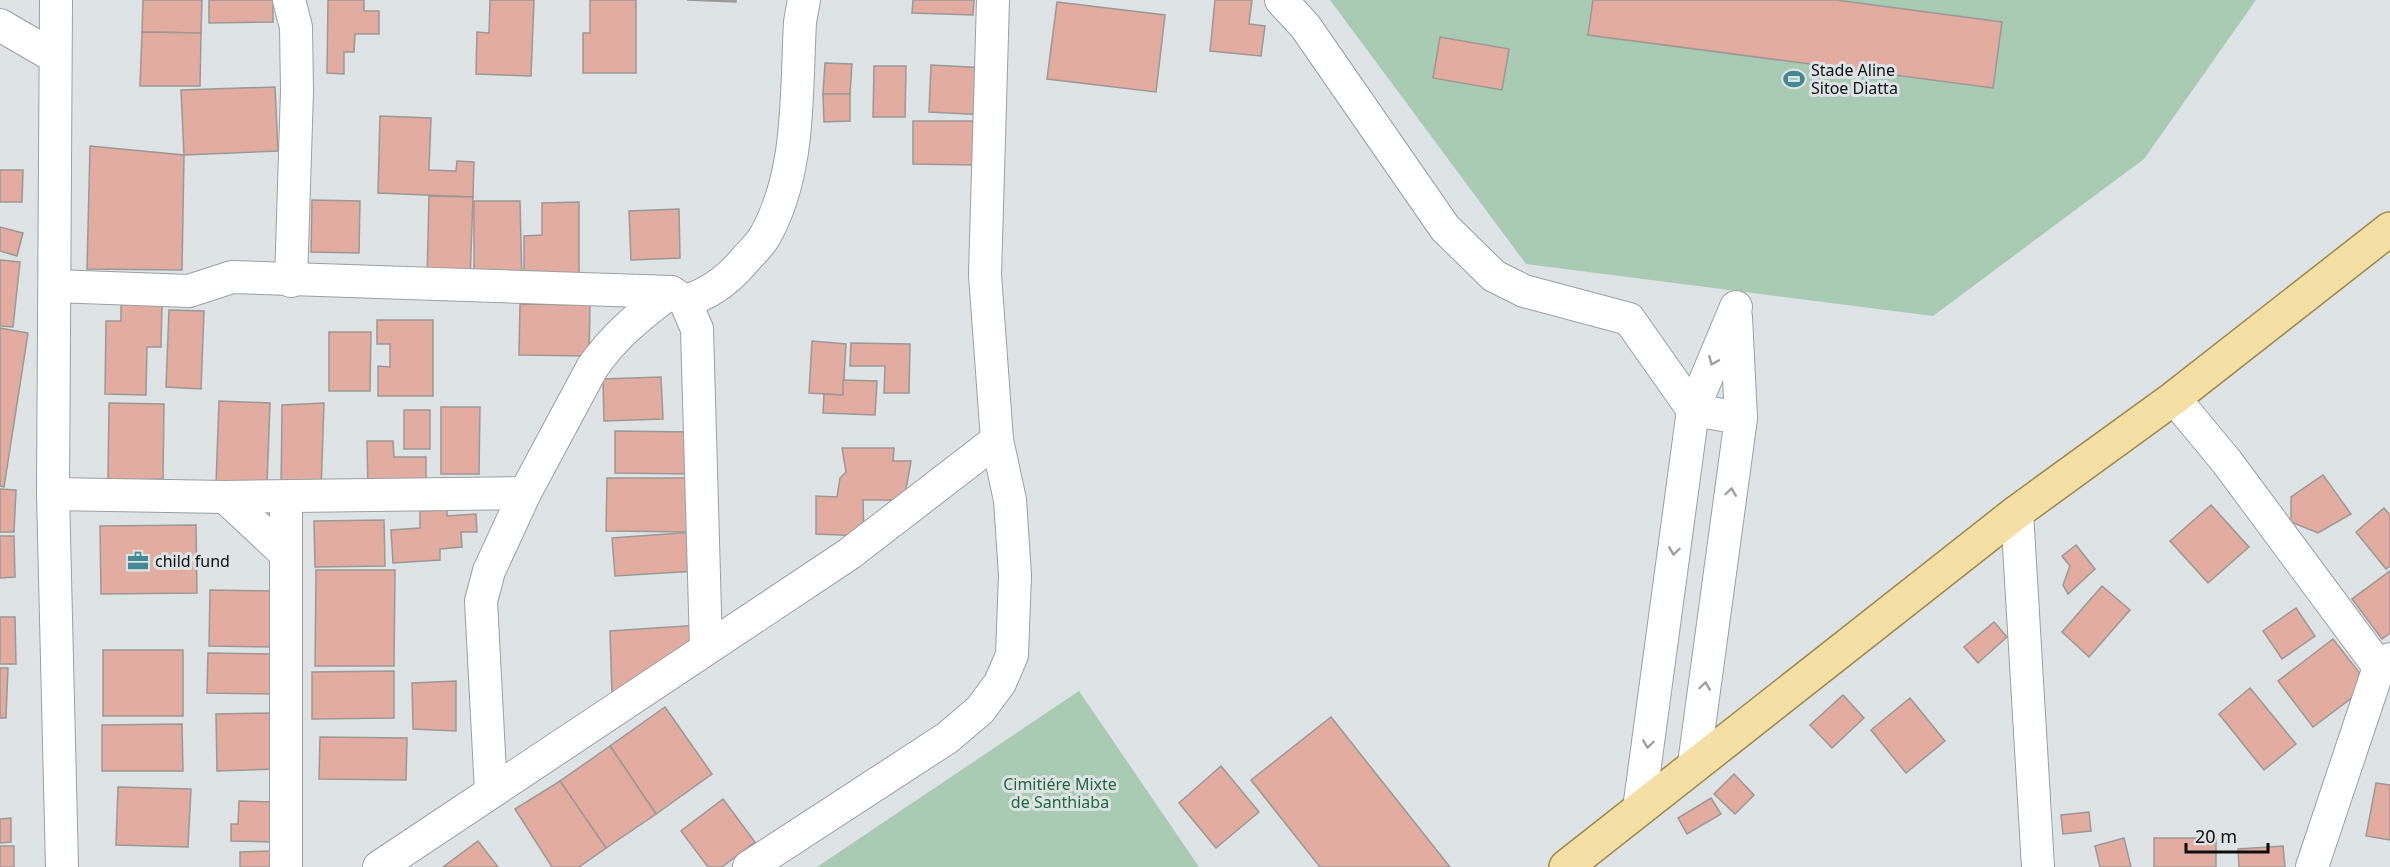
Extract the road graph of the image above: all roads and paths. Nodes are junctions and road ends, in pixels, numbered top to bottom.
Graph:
1 (56, 0) edge
2 (289, 0) edge
3 (804, 0) edge
4 (993, 0) edge
5 (1281, 0) edge
6 (0, 25) edge
7 (55, 57) junction
8 (2390, 229) edge
9 (291, 281) junction
10 (55, 286) junction
11 (678, 296) junction
12 (2174, 398) junction
13 (1693, 410) junction
14 (1742, 418) junction
15 (997, 440) junction
16 (525, 493) junction
17 (53, 494) junction
18 (286, 497) junction
19 (225, 498) junction
20 (2017, 512) junction
21 (285, 553) junction
22 (706, 647) junction
23 (2384, 663) edge
24 (1694, 764) junction
25 (491, 792) junction
26 (1639, 809) junction
27 (62, 867) edge
28 (286, 867) edge
29 (379, 867) edge
30 (749, 867) edge
31 (1566, 867) edge
32 (2038, 867) edge
33 (2312, 867) edge

1 - 7 street
2 - 9 street
3 - 11 street
4 - 15 street
5 - 13 street
6 - 7 street
7 - 10 street
8 - 12 main road
9 - 10 street
9 - 11 street
10 - 17 street
11 - 16 street
11 - 22 street
12 - 20 main road
12 - 23 street
13 - 14 street
14 -> 13 street
13 -> 26 street
24 -> 14 street
15 - 22 street
15 - 30 street
16 - 18 street
16 - 25 street
17 - 19 street
17 - 27 street
18 - 19 street
18 - 21 street
19 - 21 street
20 - 24 main road
20 - 32 street
21 - 28 street
22 - 25 street
23 - 33 street
24 - 26 main road
25 - 29 street
26 - 31 main road

